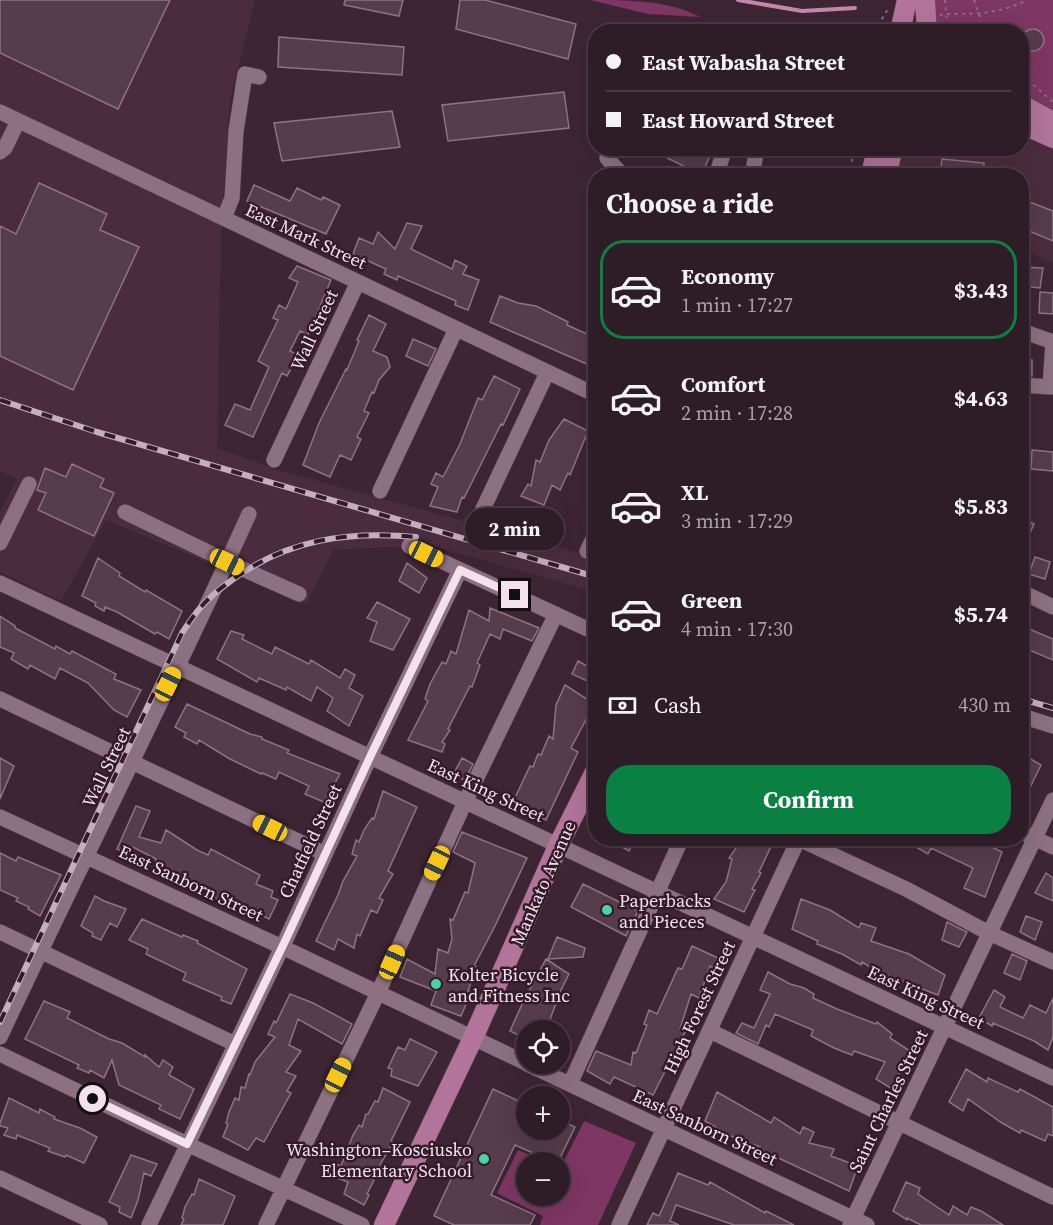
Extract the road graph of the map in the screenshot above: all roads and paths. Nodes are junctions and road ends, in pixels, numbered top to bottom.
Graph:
1 (907, 0) edge
2 (925, 0) edge
3 (945, 0) edge
4 (974, 0) edge
5 (1027, 0) edge
6 (889, 8) dead end
7 (946, 14) junction
8 (979, 15) junction
9 (879, 24) edge
10 (902, 24) edge
11 (926, 24) edge
12 (948, 24) edge
13 (982, 24) edge
14 (259, 78) dead end
15 (1029, 81) edge
16 (1053, 102) edge
17 (1029, 109) edge
18 (0, 112) edge
19 (18, 121) junction
20 (1053, 122) edge
21 (1029, 127) edge
22 (1053, 138) edge
23 (0, 152) edge
24 (607, 158) dead end
25 (615, 168) edge
26 (224, 218) junction
27 (358, 282) junction
28 (456, 329) junction
29 (1029, 333) edge
30 (547, 374) junction
31 (1029, 386) edge
32 (588, 392) edge
33 (274, 460) dead end
34 (29, 484) dead end
35 (380, 491) dead end
36 (483, 509) dead end
37 (125, 512) dead end
38 (249, 514) dead end
39 (0, 543) edge
40 (409, 546) dead end
41 (227, 562) junction
42 (460, 570) junction
43 (0, 583) edge
44 (299, 594) dead end
45 (1029, 595) edge
46 (1053, 607) edge
47 (556, 614) junction
48 (588, 629) edge
49 (177, 666) junction
50 (0, 699) edge
51 (1029, 718) edge
52 (1053, 726) edge
53 (370, 757) junction
54 (131, 761) junction
55 (588, 786) edge
56 (1053, 800) edge
57 (465, 802) junction
58 (0, 818) edge
59 (1029, 834) edge
60 (1029, 835) edge
61 (558, 846) junction
62 (678, 846) edge
63 (796, 846) edge
64 (814, 846) edge
65 (1024, 846) edge
66 (1053, 847) edge
67 (325, 854) junction
68 (85, 856) junction
69 (658, 892) junction
70 (0, 932) edge
71 (989, 933) junction
72 (753, 937) junction
73 (282, 947) junction
74 (40, 951) junction
75 (1053, 962) edge
76 (378, 993) junction
77 (945, 1027) junction
78 (710, 1031) junction
79 (0, 1037) edge
80 (473, 1038) junction
81 (235, 1044) junction
82 (0, 1054) edge
83 (516, 1059) edge
84 (548, 1074) edge
85 (1053, 1078) edge
86 (570, 1084) junction
87 (899, 1122) junction
88 (664, 1129) junction
89 (187, 1144) junction
90 (451, 1150) dead end
91 (462, 1156) dead end
92 (0, 1178) edge
93 (283, 1188) junction
94 (1053, 1197) edge
95 (857, 1223) edge
96 (100, 1225) edge
97 (149, 1225) edge
98 (266, 1225) edge
99 (362, 1225) edge
100 (384, 1225) edge
101 (619, 1225) edge

1 - 10 main road
2 - 11 main road
3 - 7 path
4 - 8 path
5 - 8 path
6 - 9 path
7 - 8 path
7 - 12 path
8 - 13 path
14 - 26 street
15 - 16 path
17 - 20 main road
18 - 19 street, East Mark Street
19 - 23 street
19 - 26 street, East Mark Street
21 - 22 main road
24 - 25 street
26 - 27 street, East Mark Street
27 - 28 street, East Mark Street
27 - 33 street, Wall Street
28 - 30 street, East Mark Street
28 - 35 street
29 - 31 street
30 - 32 street, East Mark Street
30 - 36 street
34 - 39 street
37 - 41 street
38 - 41 street, Wall Street
40 - 42 street
41 - 44 street
41 - 49 street, Wall Street
42 - 47 street
42 - 53 street, Chatfield Street
43 - 49 street, East King Street
45 - 46 street
47 - 48 street
47 - 57 street
49 - 53 street, East King Street
49 - 54 street, Wall Street
50 - 54 street
51 - 52 street
53 - 57 street, East King Street
53 - 67 street, Chatfield Street
54 - 67 street
54 - 68 street, Wall Street
55 - 61 main road, Mankato Avenue
56 - 59 street, Saint Charles Street
57 - 61 street, East King Street
57 - 76 street
58 - 68 street, East Sanborn Street
60 - 66 street
61 - 69 street, East King Street
61 - 80 main road, Mankato Avenue
62 - 69 street
63 - 72 street, High Forest Street
64 - 71 street
65 - 71 street, Saint Charles Street
67 - 73 street, Chatfield Street
68 - 73 street, East Sanborn Street
68 - 74 street, Wall Street
69 - 72 street, East King Street
69 - 86 street
70 - 74 street
71 - 75 street
71 - 77 street, Saint Charles Street
72 - 77 street, East King Street
72 - 78 street, High Forest Street
73 - 76 street, East Sanborn Street
73 - 81 street, Chatfield Street
74 - 79 street, Wall Street
74 - 81 street
76 - 80 street, East Sanborn Street
76 - 93 street
77 - 85 street, East King Street
77 - 87 street, Saint Charles Street
78 - 87 street
78 - 88 street, High Forest Street
80 - 83 street, East Sanborn Street
80 - 100 main road, Mankato Avenue
81 - 89 street, Chatfield Street
82 - 89 street
84 - 86 street, East Sanborn Street
86 - 88 street, East Sanborn Street
87 - 94 street
87 - 95 street, Saint Charles Street
88 - 95 street, East Sanborn Street
88 - 101 street, High Forest Street
89 - 93 street
89 - 97 street, Chatfield Street
90 - 91 path
92 - 96 street
93 - 98 street
93 - 99 street

